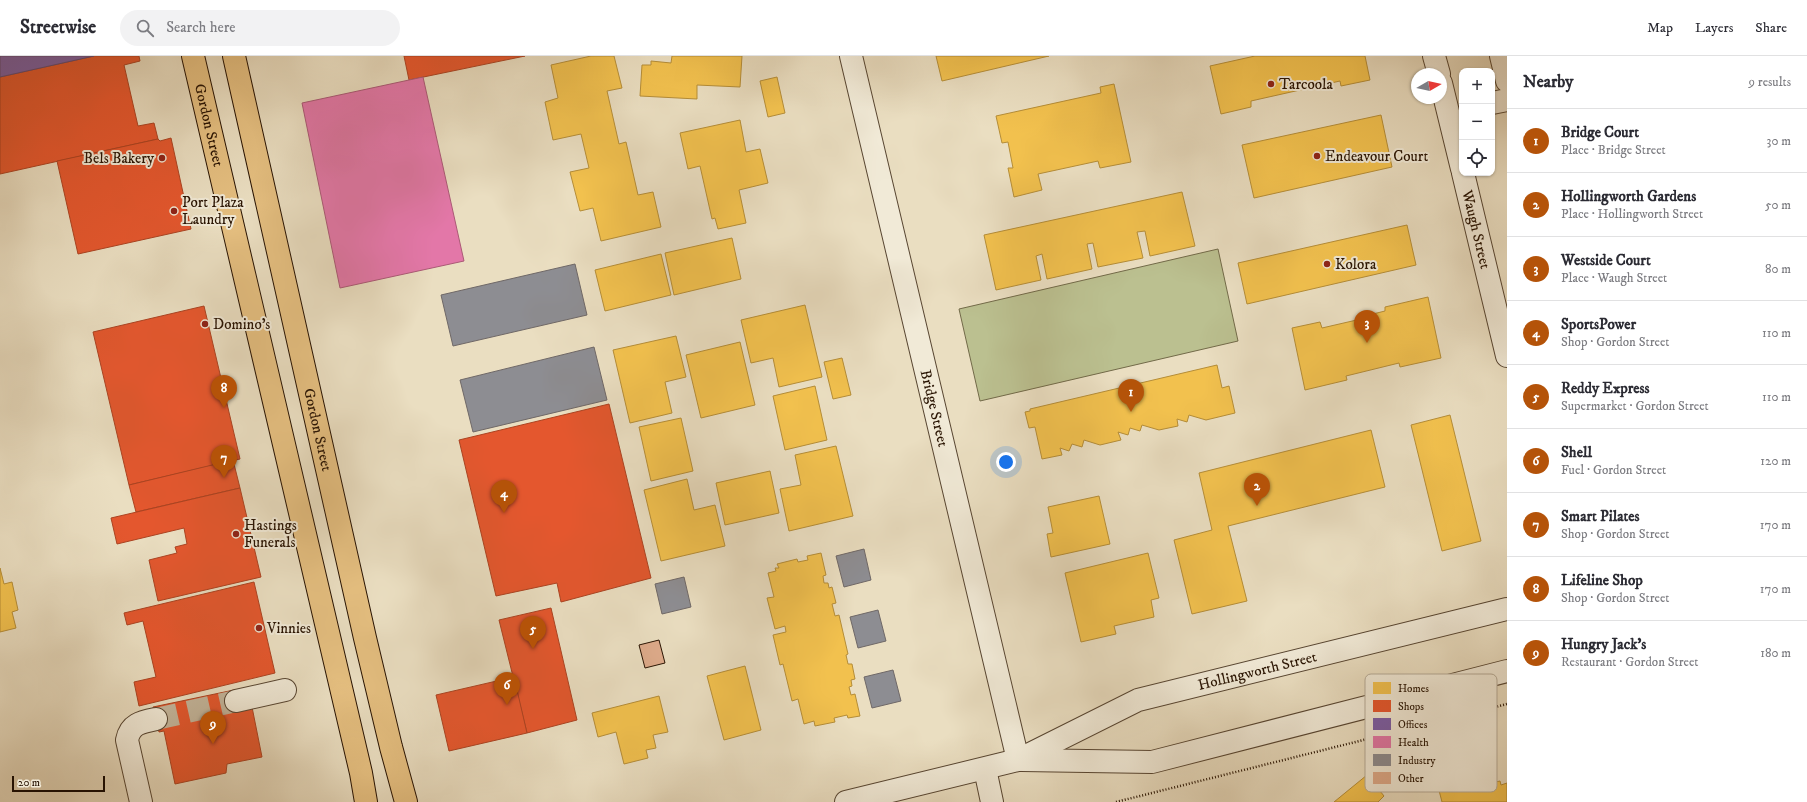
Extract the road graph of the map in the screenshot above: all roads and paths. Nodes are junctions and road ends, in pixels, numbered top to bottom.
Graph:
1 (193, 56) edge
2 (234, 56) edge
3 (851, 56) edge
4 (1434, 56) edge
5 (1501, 56) edge
6 (1437, 68) edge
7 (1507, 81) edge
8 (1447, 95) edge
9 (1507, 100) edge
10 (1495, 102) edge
11 (1455, 112) edge
12 (1459, 145) edge
13 (1464, 176) edge
14 (1507, 356) edge
15 (1507, 609) edge
16 (1507, 671) edge
17 (1495, 674) edge
18 (285, 690) dead end
19 (236, 701) tunnel mouth
20 (1507, 704) edge
21 (1365, 707) edge
22 (1497, 707) edge
23 (156, 719) tunnel mouth
24 (1365, 740) edge
25 (1018, 760) junction
26 (985, 770) junction
27 (141, 802) edge
28 (366, 802) edge
29 (406, 802) edge
30 (846, 802) edge
31 (992, 802) edge
32 (1116, 802) edge

1 - 28 main road, Gordon Street
2 - 29 main road, Gordon Street
3 - 25 street, Bridge Street
4 - 6 street
5 - 7 street
8 - 11 street
9 - 10 street
11 - 12 street
13 - 14 street, Waugh Street
15 - 25 street, Hollingworth Street
16 - 17 street, Hollingworth Street
18 - 19 street
20 - 22 path
21 - 25 street, Hollingworth Street
23 - 27 street
24 - 32 path
25 - 26 street, Hollingworth Street
26 - 30 street, Hollingworth Street
26 - 31 street

